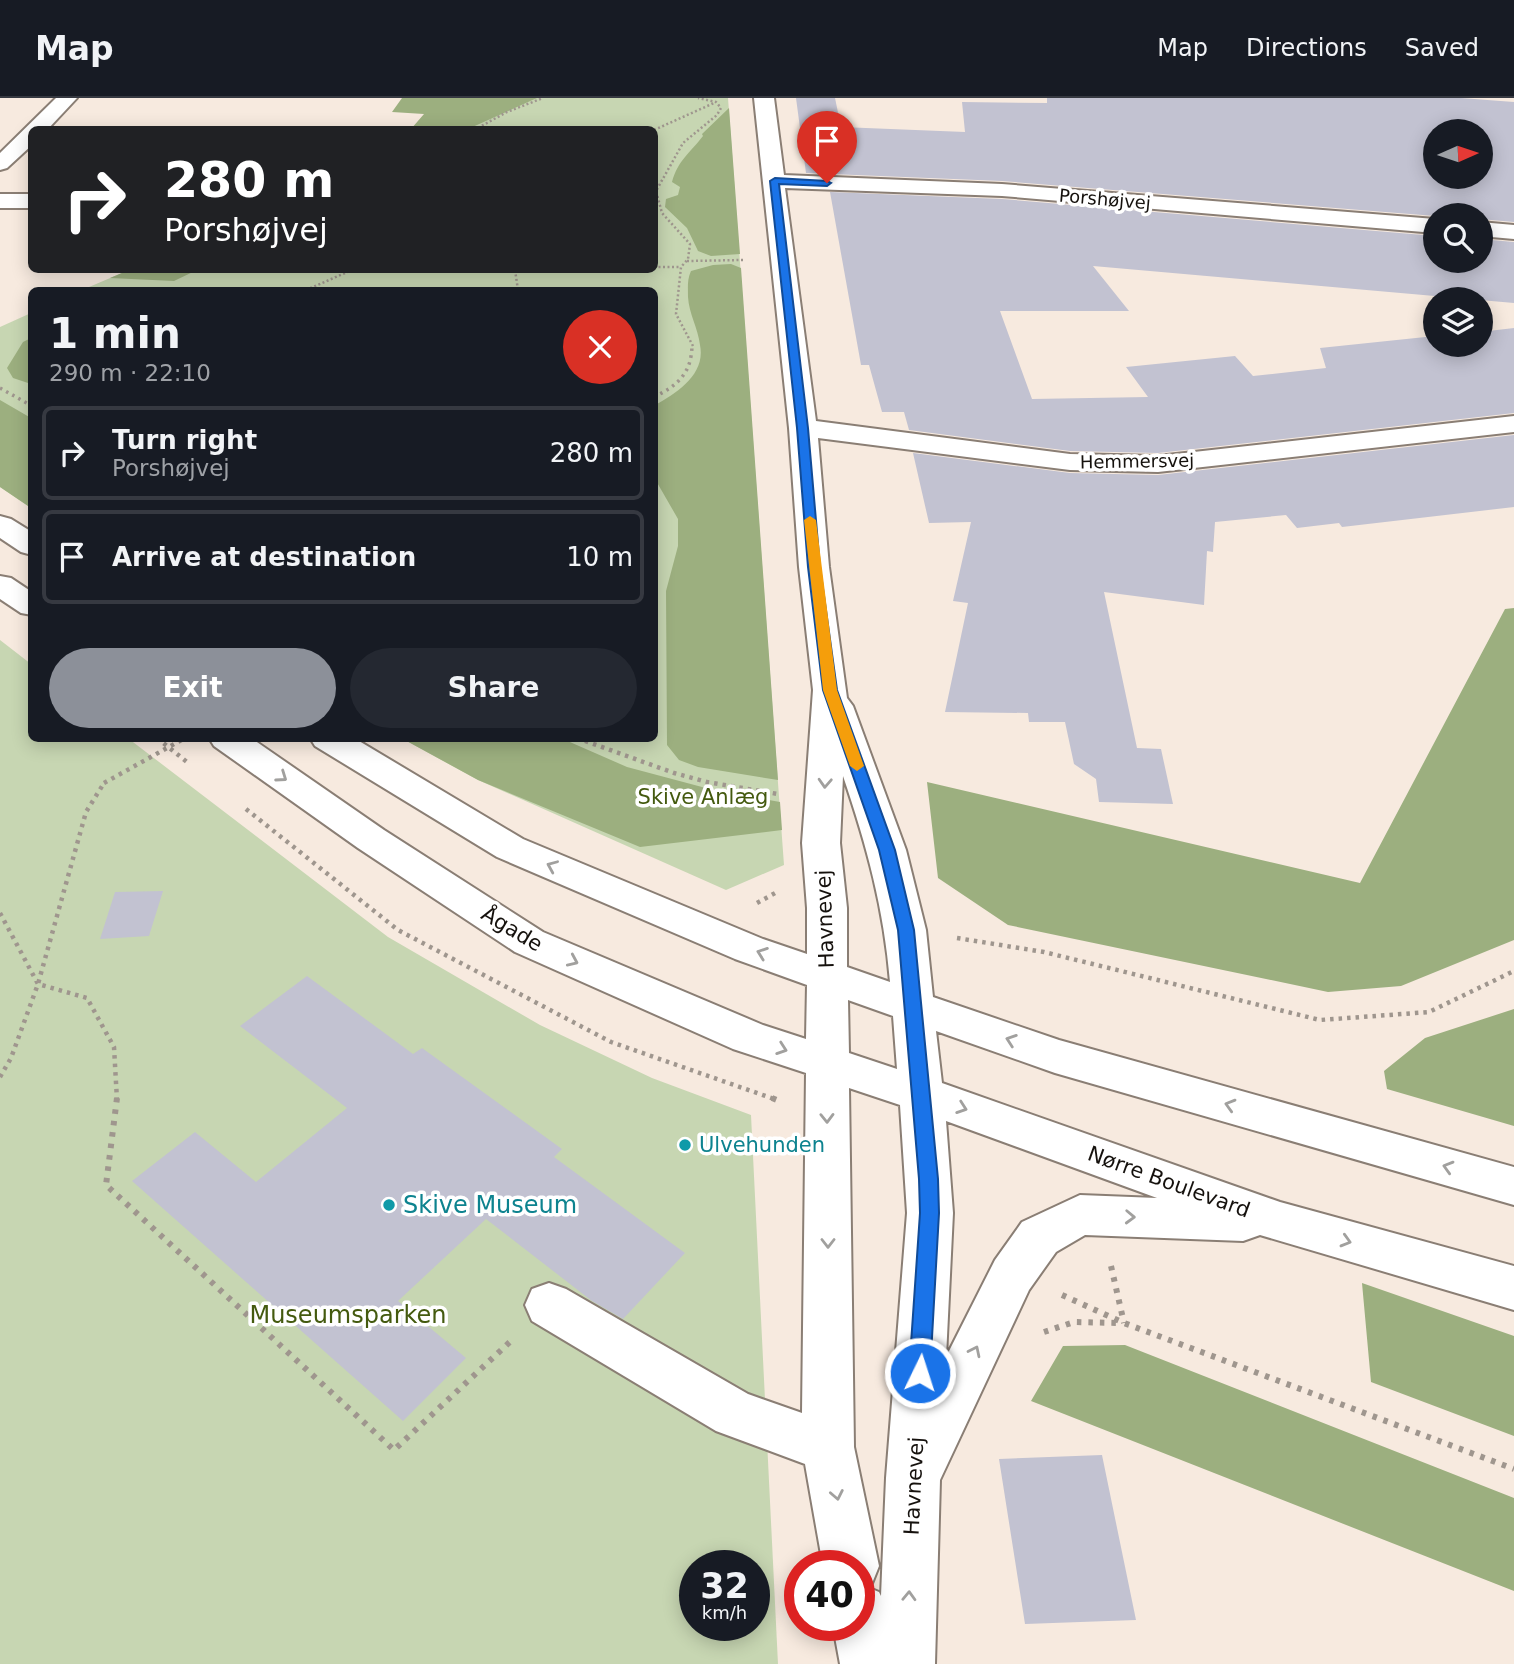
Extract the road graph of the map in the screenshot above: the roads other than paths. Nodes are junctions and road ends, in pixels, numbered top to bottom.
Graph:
1 (67, 98) edge
2 (764, 98) edge
3 (38, 126) edge
4 (28, 136) edge
5 (0, 164) edge
6 (775, 181) junction
7 (0, 201) edge
8 (28, 201) edge
9 (1423, 225) edge
10 (1493, 230) edge
11 (1514, 232) edge
12 (1514, 424) edge
13 (803, 428) junction
14 (0, 525) edge
15 (28, 543) edge
16 (0, 584) edge
17 (28, 603) edge
18 (830, 690) junction
19 (232, 742) edge
20 (334, 742) edge
21 (826, 976) junction
22 (913, 1006) junction
23 (827, 1064) junction
24 (921, 1094) junction
25 (1514, 1186) edge
26 (1280, 1222) junction
27 (1514, 1288) edge
28 (549, 1305) road end
29 (828, 1447) junction
30 (913, 1478) junction
31 (847, 1550) edge
32 (865, 1641) edge
33 (869, 1664) edge
34 (906, 1664) edge

1 - 3 street
2 - 6 street, Havnevej
4 - 5 street
6 - 9 street, Porshøjvej
6 - 13 street, Havnevej
7 - 8 street
10 - 11 street
12 - 13 street, Hemmersvej
13 - 18 street, Havnevej
14 - 15 street
16 - 17 street
18 -> 21 street, Havnevej
18 - 22 street, Havnevej
19 -> 23 street, Ågade
21 -> 20 street
21 - 22 street
21 - 23 street, Havnevej
22 - 24 street, Havnevej
25 -> 22 street
23 - 24 street, Nørre Boulevard
23 -> 29 street, Havnevej
24 -> 26 street, Nørre Boulevard
24 - 30 street, Havnevej
26 -> 27 street, Nørre Boulevard
30 -> 26 street
28 - 29 street
29 -> 31 street, Havnevej
34 -> 30 street, Havnevej
32 - 33 street

